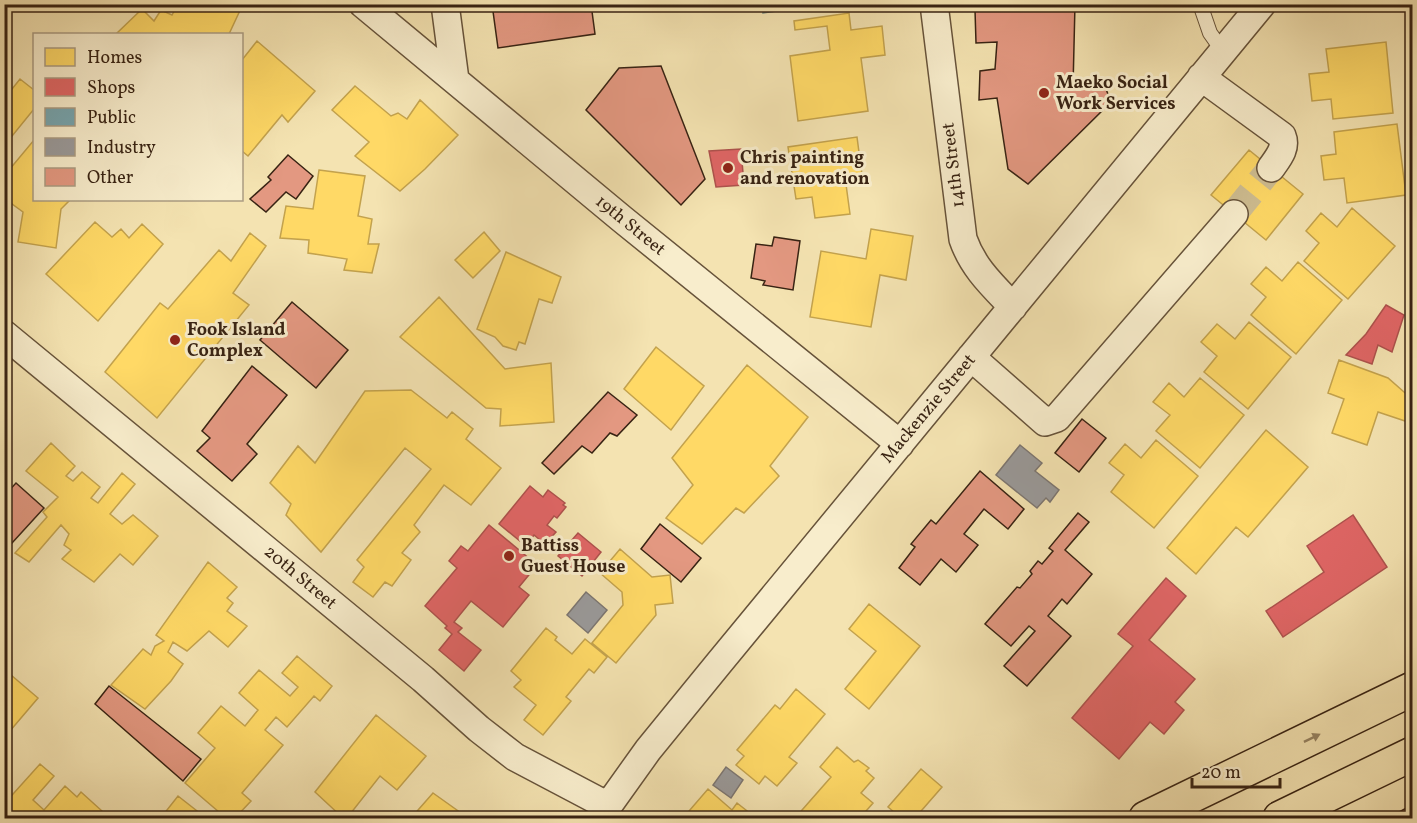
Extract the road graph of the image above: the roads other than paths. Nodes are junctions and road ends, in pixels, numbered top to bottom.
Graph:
1 (363, 4) edge
2 (446, 4) edge
3 (934, 4) edge
4 (1200, 4) edge
5 (1262, 4) edge
6 (1222, 50) junction
7 (1201, 77) junction
8 (455, 80) junction
9 (1271, 168) tunnel mouth
10 (1234, 214) tunnel mouth
11 (1013, 308) junction
12 (4, 334) edge
13 (971, 357) junction
14 (900, 444) junction
15 (1413, 689) edge
16 (1413, 754) edge
17 (607, 812) edge
18 (1146, 819) edge
19 (1280, 819) edge

1 - 8 street, 19th Street
2 - 8 street
3 - 11 street, 14th Street
4 - 6 lane
5 - 6 street, Mackenzie Street
6 - 7 street, Mackenzie Street
7 - 9 street
7 - 11 street, Mackenzie Street
8 - 14 street, 19th Street
10 - 13 street
11 - 13 street, Mackenzie Street
12 - 17 street, 20th Street
13 - 14 street, Mackenzie Street
14 - 17 street, Mackenzie Street
18 -> 15 main road
16 - 19 main road

